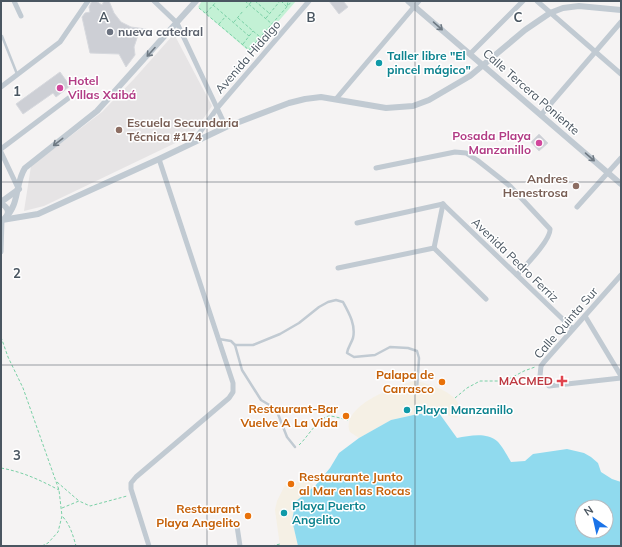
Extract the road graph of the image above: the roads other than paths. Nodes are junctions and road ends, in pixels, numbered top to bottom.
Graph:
1 (14, 1) edge
2 (88, 1) edge
3 (154, 1) edge
4 (309, 1) edge
5 (408, 1) edge
6 (419, 1) edge
7 (523, 1) edge
8 (537, 1) edge
9 (197, 4) edge
10 (414, 6) junction
11 (621, 10) edge
12 (550, 12) junction
13 (21, 16) dead end
14 (621, 22) edge
15 (178, 23) junction
16 (2, 36) edge
17 (596, 52) junction
18 (470, 54) junction
19 (484, 66) junction
20 (17, 74) junction
21 (621, 74) edge
22 (1, 87) edge
23 (74, 94) dead end
24 (336, 99) junction
25 (218, 107) junction
26 (541, 115) junction
27 (226, 126) junction
28 (192, 143) junction
29 (1, 148) edge
30 (1, 152) edge
31 (621, 158) edge
32 (159, 159) junction
33 (376, 168) dead end
34 (609, 173) junction
35 (621, 184) edge
36 (18, 189) junction
37 (3, 204) edge
38 (443, 204) junction
39 (577, 207) dead end
40 (11, 213) junction
41 (16, 218) junction
42 (3, 219) edge
43 (357, 223) dead end
44 (434, 248) junction
45 (1, 252) edge
46 (338, 268) dead end
47 (517, 276) junction
48 (621, 276) edge
49 (486, 299) dead end
50 (585, 316) junction
51 (573, 329) junction
52 (218, 339) junction
53 (236, 345) junction
54 (621, 377) edge
55 (417, 391) dead end
56 (295, 447) road end
57 (237, 526) dead end
58 (149, 546) edge
59 (240, 546) edge

1 - 13 street
2 - 20 street
3 - 15 street
4 - 25 street, Avenida Hidalgo
5 - 10 street, Calle Tercera Poniente
6 - 10 street
7 - 18 street
8 - 12 street
9 - 15 street
10 -> 18 street, Calle Tercera Poniente
10 - 24 street
11 - 12 street
12 - 17 street
12 - 19 street
14 - 17 street
15 - 25 street
15 -> 36 street
16 - 20 lane
17 - 21 street
17 - 26 street
18 - 19 street, Calle Tercera Poniente
19 - 24 street
19 - 26 street, Calle Tercera Poniente
20 - 22 street
23 - 29 street
24 - 27 street
25 - 27 street
25 - 28 street, Avenida Hidalgo
26 -> 34 street, Calle Tercera Poniente
27 - 28 street
28 - 32 street
30 - 36 street
31 - 34 street
32 - 41 street
32 - 52 street
33 - 47 street
34 - 35 street, Calle Tercera Poniente
34 - 39 street
36 - 37 street
36 - 40 street
37 - 40 street
37 - 42 street
38 - 43 street
38 - 44 street
38 - 47 street, Avenida Pedro Ferriz
40 - 41 street
40 - 42 street
41 - 42 street
42 - 45 street
44 - 46 street
44 - 49 street
47 - 51 street, Avenida Pedro Ferriz
48 - 50 street, Calle Quinta Sur
50 - 51 street, Calle Quinta Sur
50 - 54 street
51 - 54 street, Calle Quinta Sur
52 - 53 lane
52 - 58 street
53 - 55 lane
53 - 56 lane
57 - 59 street

